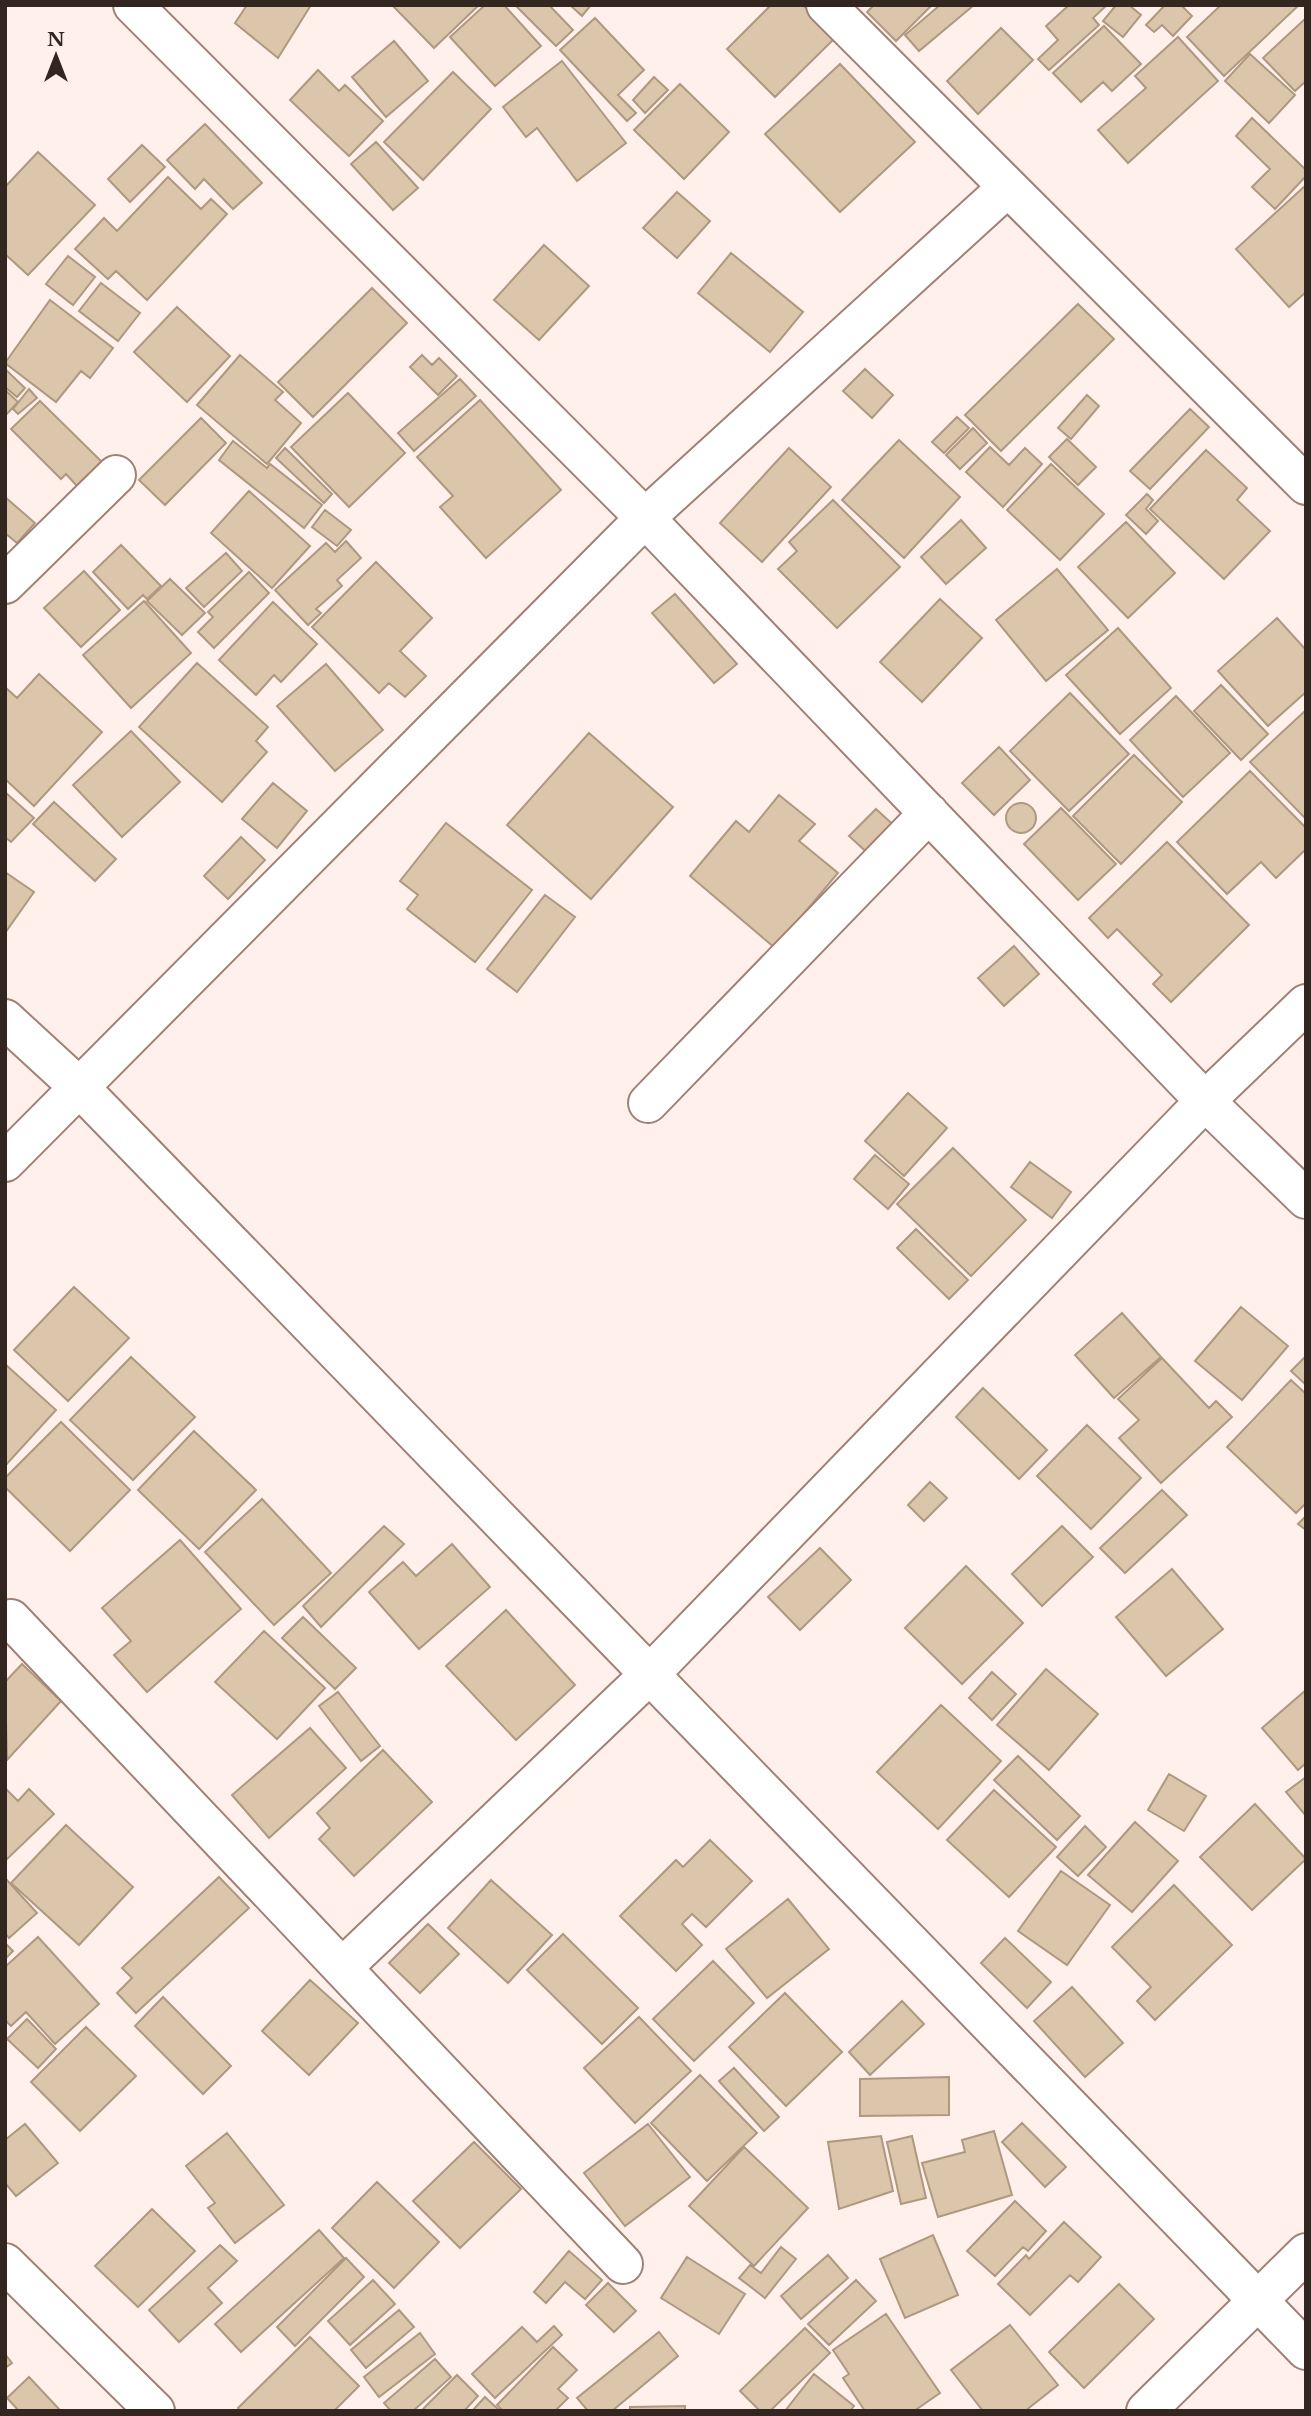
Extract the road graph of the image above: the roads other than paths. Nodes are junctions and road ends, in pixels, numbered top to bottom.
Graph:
1 (133, 5) edge
2 (826, 5) edge
3 (1008, 187) junction
4 (116, 475) dead end
5 (1306, 485) edge
6 (645, 518) junction
7 (5, 584) edge
8 (929, 813) junction
9 (1306, 1004) edge
10 (5, 1019) edge
11 (80, 1088) junction
12 (1205, 1101) junction
13 (648, 1103) dead end
14 (5, 1163) edge
15 (1306, 1199) edge
16 (11, 1619) dead end
17 (650, 1674) junction
18 (342, 1968) junction
19 (1306, 2253) edge
20 (5, 2263) edge
21 (622, 2264) dead end
22 (1259, 2301) junction
23 (1306, 2350) edge
24 (155, 2411) edge
25 (1146, 2411) edge

1 - 6 street
2 - 3 street
3 - 5 street
3 - 6 street
4 - 7 street
6 - 8 street
6 - 11 street
8 - 12 street
8 - 13 street
9 - 12 street
10 - 11 street
11 - 14 street
11 - 17 street
12 - 15 street
12 - 17 street
16 - 18 street
17 - 18 street
17 - 22 street
18 - 21 street
19 - 22 street
20 - 24 street
22 - 23 street
22 - 25 street

